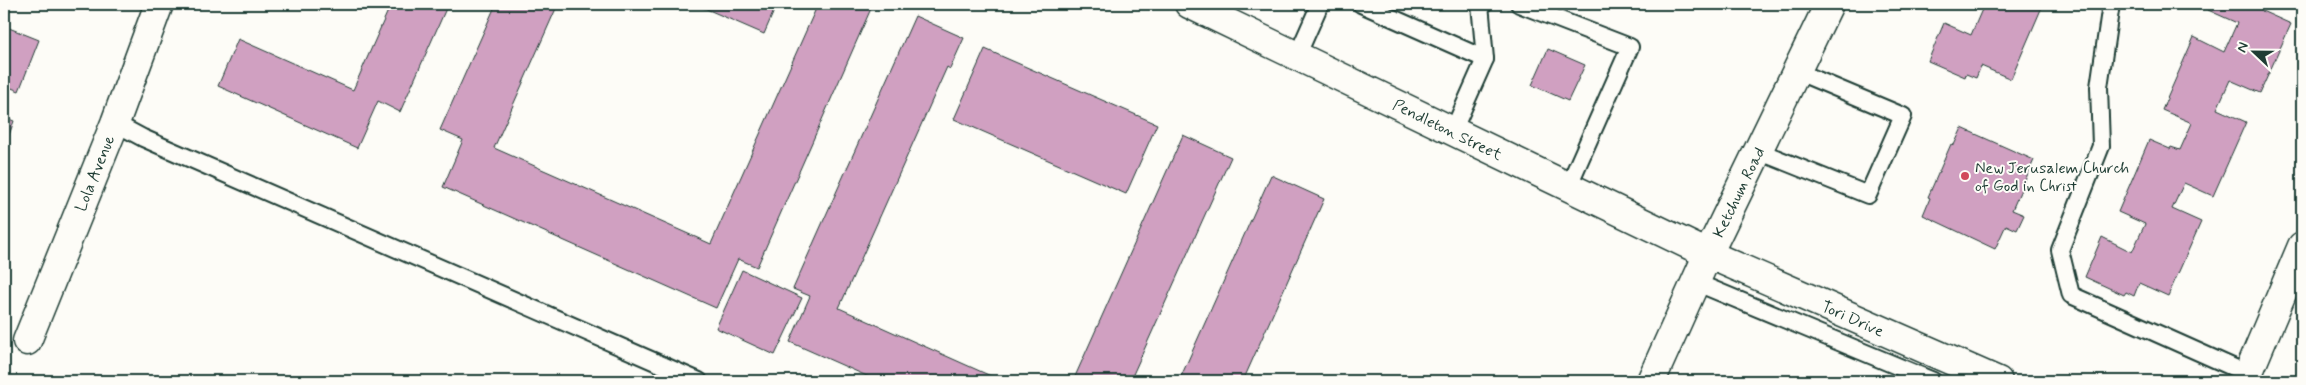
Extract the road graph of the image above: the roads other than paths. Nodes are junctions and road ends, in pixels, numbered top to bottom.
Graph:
1 (159, 4) edge
2 (1189, 4) edge
3 (1320, 4) edge
4 (1361, 4) edge
5 (1480, 4) edge
6 (1518, 4) edge
7 (1829, 4) edge
8 (2110, 4) edge
9 (1297, 56) junction
10 (1485, 59) junction
11 (1796, 71) junction
12 (115, 123) junction
13 (1453, 131) junction
14 (1758, 151) junction
15 (1568, 187) junction
16 (2302, 246) edge
17 (1708, 254) junction
18 (1696, 282) junction
19 (26, 341) dead end
20 (2248, 374) joint
21 (699, 381) edge
22 (1651, 381) edge
23 (1933, 381) edge
24 (1998, 381) edge

1 - 12 street, Lola Avenue
2 - 9 street, Pendleton Street
3 - 9 lane
4 - 10 lane
5 - 10 lane
6 - 15 lane
7 - 11 street, Ketchum Road
8 - 20 lane
9 - 13 street, Pendleton Street
10 - 13 lane
11 - 14 street, Ketchum Road
11 - 14 lane
12 - 19 street, Lola Avenue
12 - 21 lane
13 - 15 street, Pendleton Street
14 - 17 street, Ketchum Road
15 - 17 street, Pendleton Street
16 - 20 street
17 - 18 street, Ketchum Road
17 - 24 street, Tori Drive
18 - 22 street, Ketchum Road
18 - 23 lane

